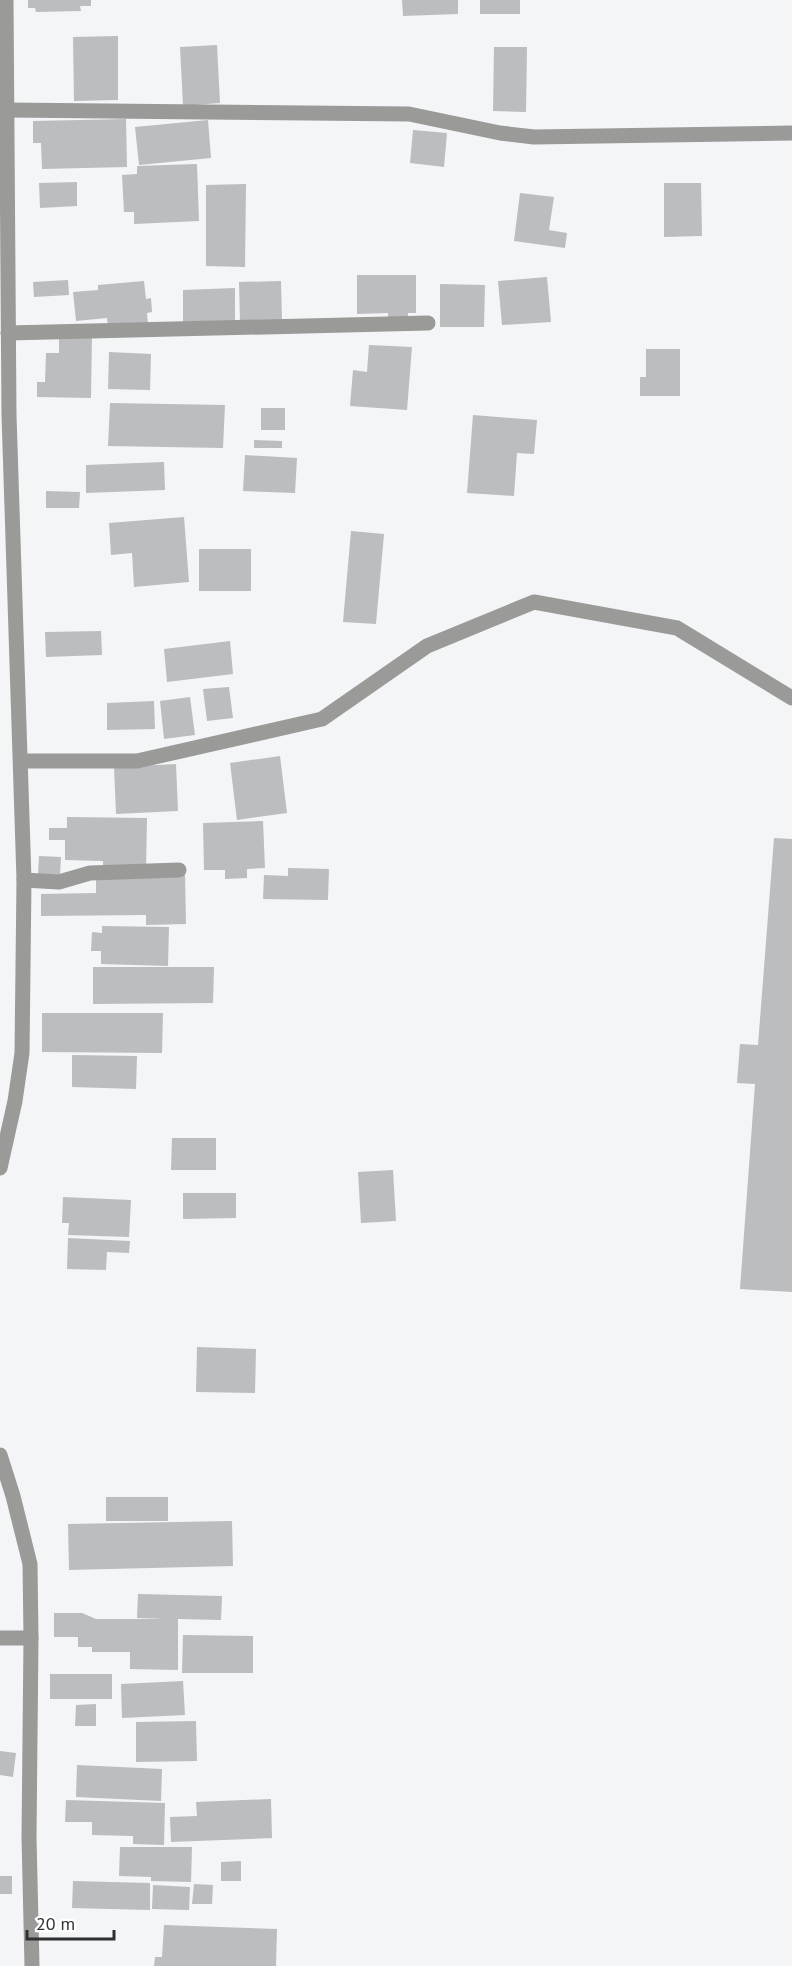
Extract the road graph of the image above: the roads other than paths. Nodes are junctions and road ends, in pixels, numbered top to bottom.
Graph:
1 (6, 0) edge
2 (3, 80) edge
3 (7, 110) junction
4 (792, 133) edge
5 (4, 311) edge
6 (428, 323) dead end
7 (8, 333) junction
8 (4, 415) edge
9 (792, 698) edge
10 (21, 761) junction
11 (179, 870) dead end
12 (24, 880) junction
13 (0, 1168) edge
14 (0, 1455) edge
15 (4, 1483) edge
16 (0, 1638) edge
17 (31, 1638) junction
18 (32, 1966) edge

1 - 2 street
2 - 3 street
3 - 4 street
3 - 5 street
5 - 7 street
6 - 7 street
7 - 8 street
8 - 10 street
9 - 10 street
10 - 12 street
11 - 12 street
12 - 13 street
14 - 15 street
15 - 17 street
16 - 17 street
17 - 18 street

